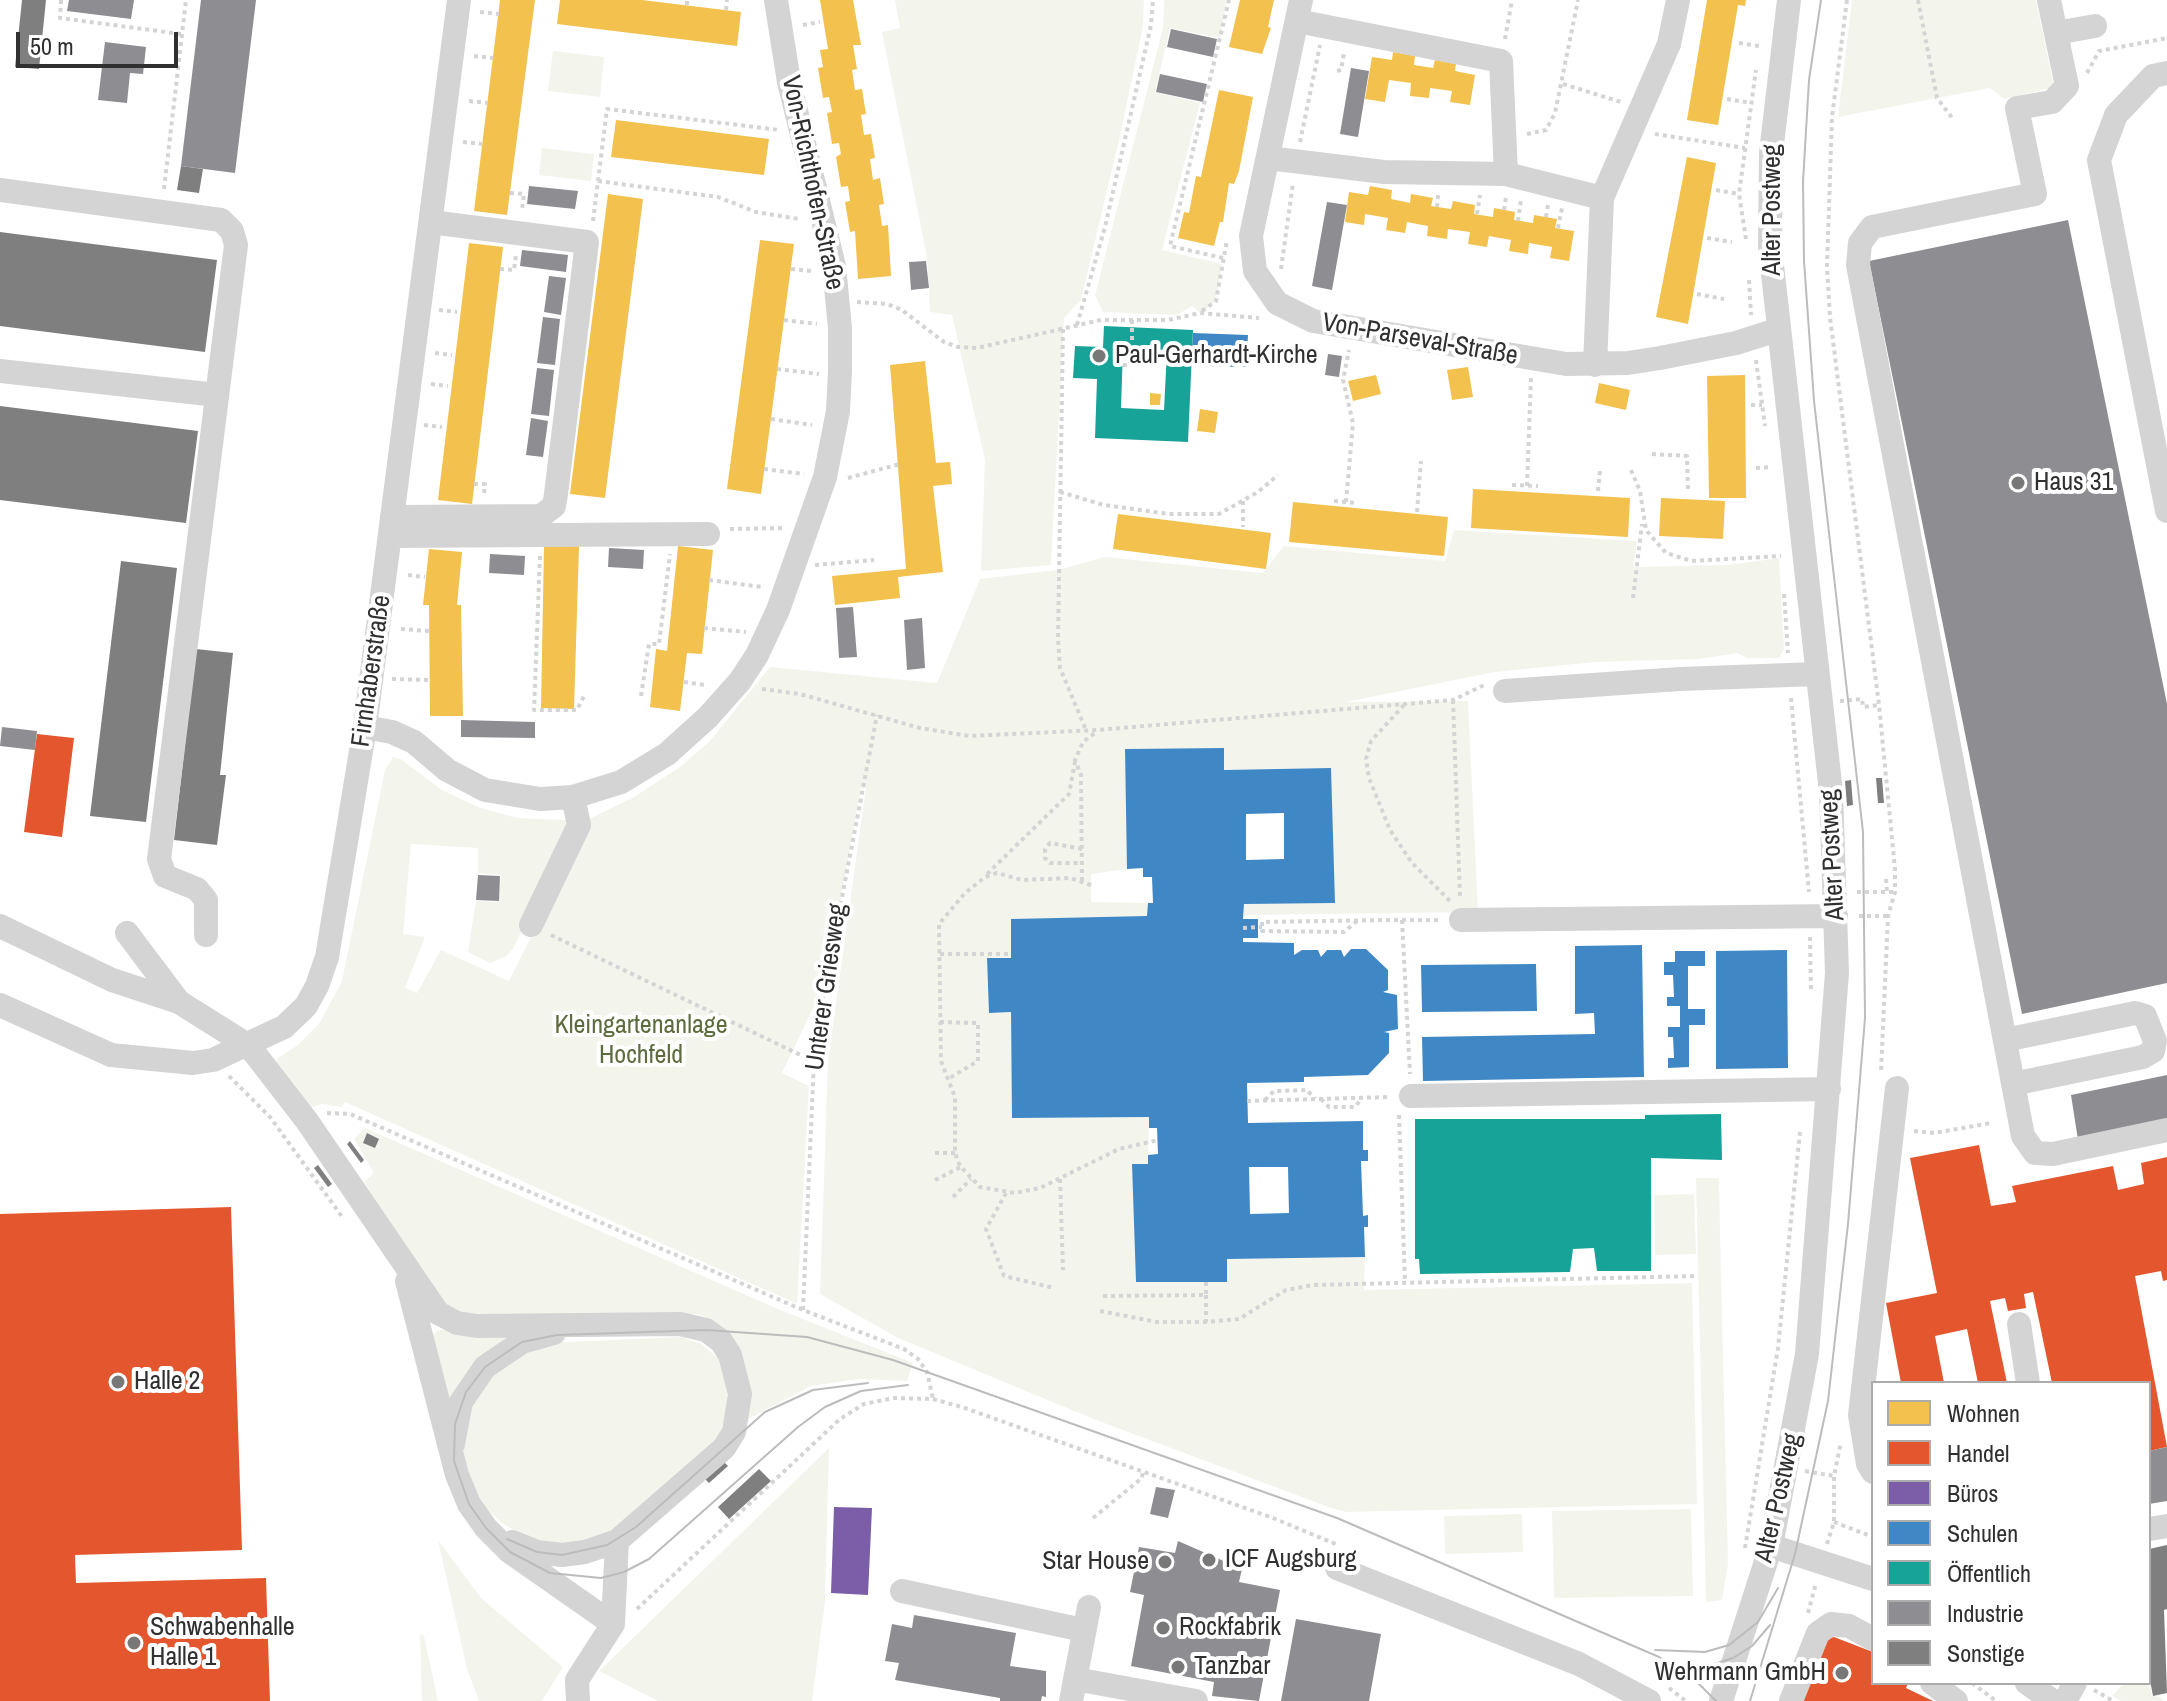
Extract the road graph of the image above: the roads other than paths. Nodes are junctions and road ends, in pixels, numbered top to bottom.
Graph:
1 (459, 0) edge
2 (776, 0) edge
3 (1678, 0) edge
4 (1789, 0) edge
5 (2049, 0) edge
6 (1299, 11) edge
7 (2095, 26) dead end
8 (2056, 33) junction
9 (2167, 73) edge
10 (1268, 158) junction
11 (1506, 174) junction
12 (0, 190) edge
13 (1602, 198) junction
14 (431, 222) junction
15 (1777, 330) junction
16 (1595, 365) junction
17 (0, 371) edge
18 (217, 395) junction
19 (2167, 511) edge
20 (391, 526) junction
21 (708, 534) road end
22 (1817, 674) junction
23 (1505, 691) dead end
24 (365, 727) junction
25 (573, 797) junction
26 (1836, 916) junction
27 (1461, 920) road end
28 (531, 925) road end
29 (0, 926) edge
30 (127, 933) dead end
31 (206, 935) dead end
32 (179, 1002) junction
33 (0, 1005) edge
34 (2005, 1040) junction
35 (249, 1046) junction
36 (2013, 1084) junction
37 (1897, 1088) dead end
38 (1829, 1089) junction
39 (1405, 1096) road end
40 (2167, 1130) edge
41 (403, 1263) junction
42 (2019, 1324) dead end
43 (575, 1325) junction
44 (2028, 1381) edge
45 (454, 1461) junction
46 (1871, 1469) edge
47 (462, 1489) junction
48 (617, 1541) junction
49 (1771, 1546) junction
50 (1341, 1558) road end
51 (1871, 1578) edge
52 (902, 1591) dead end
53 (613, 1624) junction
54 (1871, 1638) edge
55 (1935, 1685) edge
56 (2030, 1685) edge
57 (1073, 1689) edge
58 (1658, 1693) edge
59 (578, 1701) edge
60 (1196, 1701) edge
61 (1721, 1701) edge
62 (1791, 1701) edge
63 (1956, 1701) edge
64 (2053, 1701) edge

1 - 14 street, Firnhaberstraße
2 - 25 street, Von-Richthofen-Straße
3 - 13 street
4 - 15 street, Alter Postweg
5 - 8 street
6 - 10 street, Von-Parseval-Straße
6 - 11 street
7 - 8 street
8 - 34 street
9 - 19 street
10 - 11 street
10 - 16 street, Von-Parseval-Straße
11 - 13 street
12 - 18 street
13 - 16 street
14 - 20 street, Firnhaberstraße
14 - 20 street
15 - 16 street, Von-Parseval-Straße
15 - 22 street, Alter Postweg
17 - 18 street
18 - 31 street
20 - 21 street
20 - 24 street, Firnhaberstraße
22 - 23 street
22 - 26 street, Alter Postweg
24 - 25 street, Von-Richthofen-Straße
24 - 35 street, Firnhaberstraße
25 - 28 street
26 - 27 street
26 - 38 street, Alter Postweg
29 - 32 street
30 - 32 street
32 - 35 street
33 - 35 street, Firnhaberstraße
34 - 36 street
34 - 36 street
35 - 41 street
36 - 40 street
37 - 46 street
38 - 39 street
38 - 49 street, Alter Postweg
41 - 43 street
41 - 45 street
42 - 44 street
43 - 45 street
43 - 48 street
45 - 47 street
47 - 48 street
47 - 53 street
48 - 53 street
49 - 51 street
49 - 61 street, Alter Postweg
50 - 58 street
52 - 57 street
53 - 59 street
54 - 62 street
55 - 63 street
56 - 64 street
57 - 60 street

